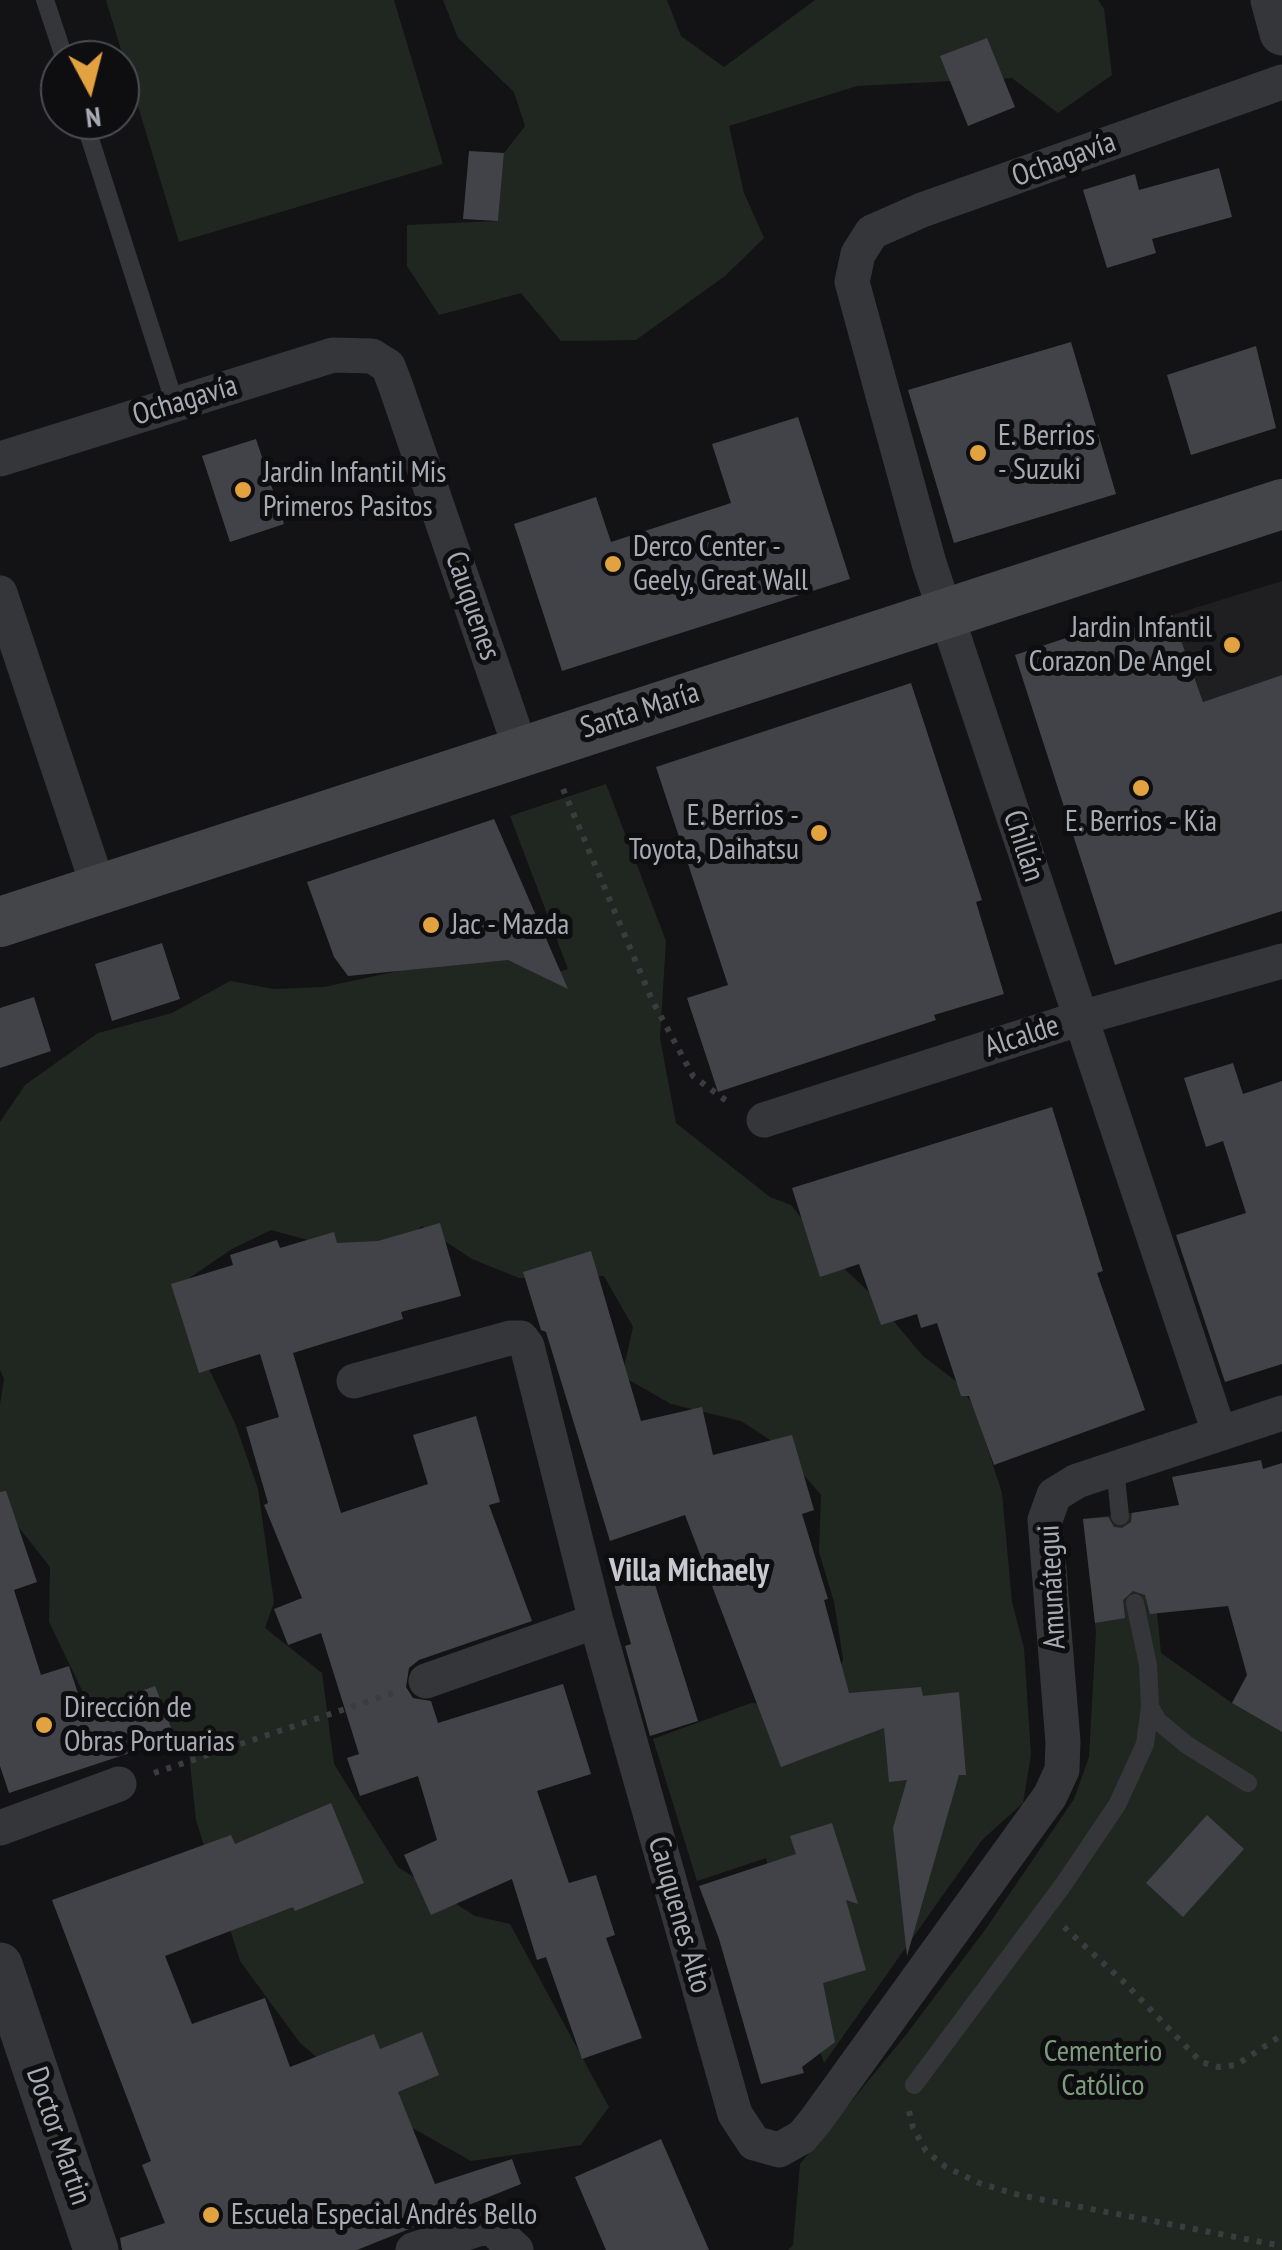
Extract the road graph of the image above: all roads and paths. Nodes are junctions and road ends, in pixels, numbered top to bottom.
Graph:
1 (45, 0) edge
2 (1273, 0) edge
3 (1282, 33) edge
4 (58, 40) edge
5 (1282, 82) edge
6 (90, 140) edge
7 (858, 254) joint
8 (372, 356) joint
9 (175, 404) junction
10 (0, 459) edge
11 (1282, 504) edge
12 (0, 593) edge
13 (945, 611) junction
14 (521, 750) junction
15 (563, 790) dead end
16 (99, 889) junction
17 (0, 922) edge
18 (1282, 961) edge
19 (1081, 1018) junction
20 (764, 1120) joint
21 (354, 1380) dead end
22 (1282, 1413) edge
23 (1220, 1432) junction
24 (1115, 1468) junction
25 (1120, 1516) dead end
26 (1135, 1603) dead end
27 (596, 1620) junction
28 (426, 1682) joint
29 (1150, 1707) junction
30 (1062, 1742) joint
31 (1248, 1783) dead end
32 (119, 1784) joint
33 (0, 1828) edge
34 (1044, 1910) junction
35 (0, 1965) edge
36 (1282, 2035) edge
37 (914, 2085) joint
38 (1282, 2246) edge
39 (96, 2250) edge
40 (413, 2250) edge
41 (516, 2250) edge

1 - 4 lane
2 - 3 street
5 - 7 street, Ochagavía
6 - 9 lane
7 - 13 street, Chillán
8 - 9 street, Ochagavía
8 - 14 street, Cauquenes
9 - 10 street, Ochagavía
11 - 13 main road, Santa María
12 - 16 street
13 - 14 main road, Santa María
13 - 19 street, Chillán
14 - 16 main road, Santa María
15 - 20 path
16 - 17 main road, Santa María
18 - 19 street, Alcalde
19 - 20 street, Alcalde
19 - 23 street, Chillán
21 - 27 street, Cauquenes Alto
22 - 23 street, Amunátegui
23 - 24 street, Amunátegui
24 - 25 lane
24 - 30 street, Amunátegui
26 - 29 lane
27 - 28 street
27 - 30 street, Cauquenes Alto
28 - 32 path
29 - 31 lane
29 - 34 lane
32 - 33 street
34 - 36 path
34 - 37 lane
35 - 39 street, Doctor Martin
37 - 38 path
40 - 41 street

